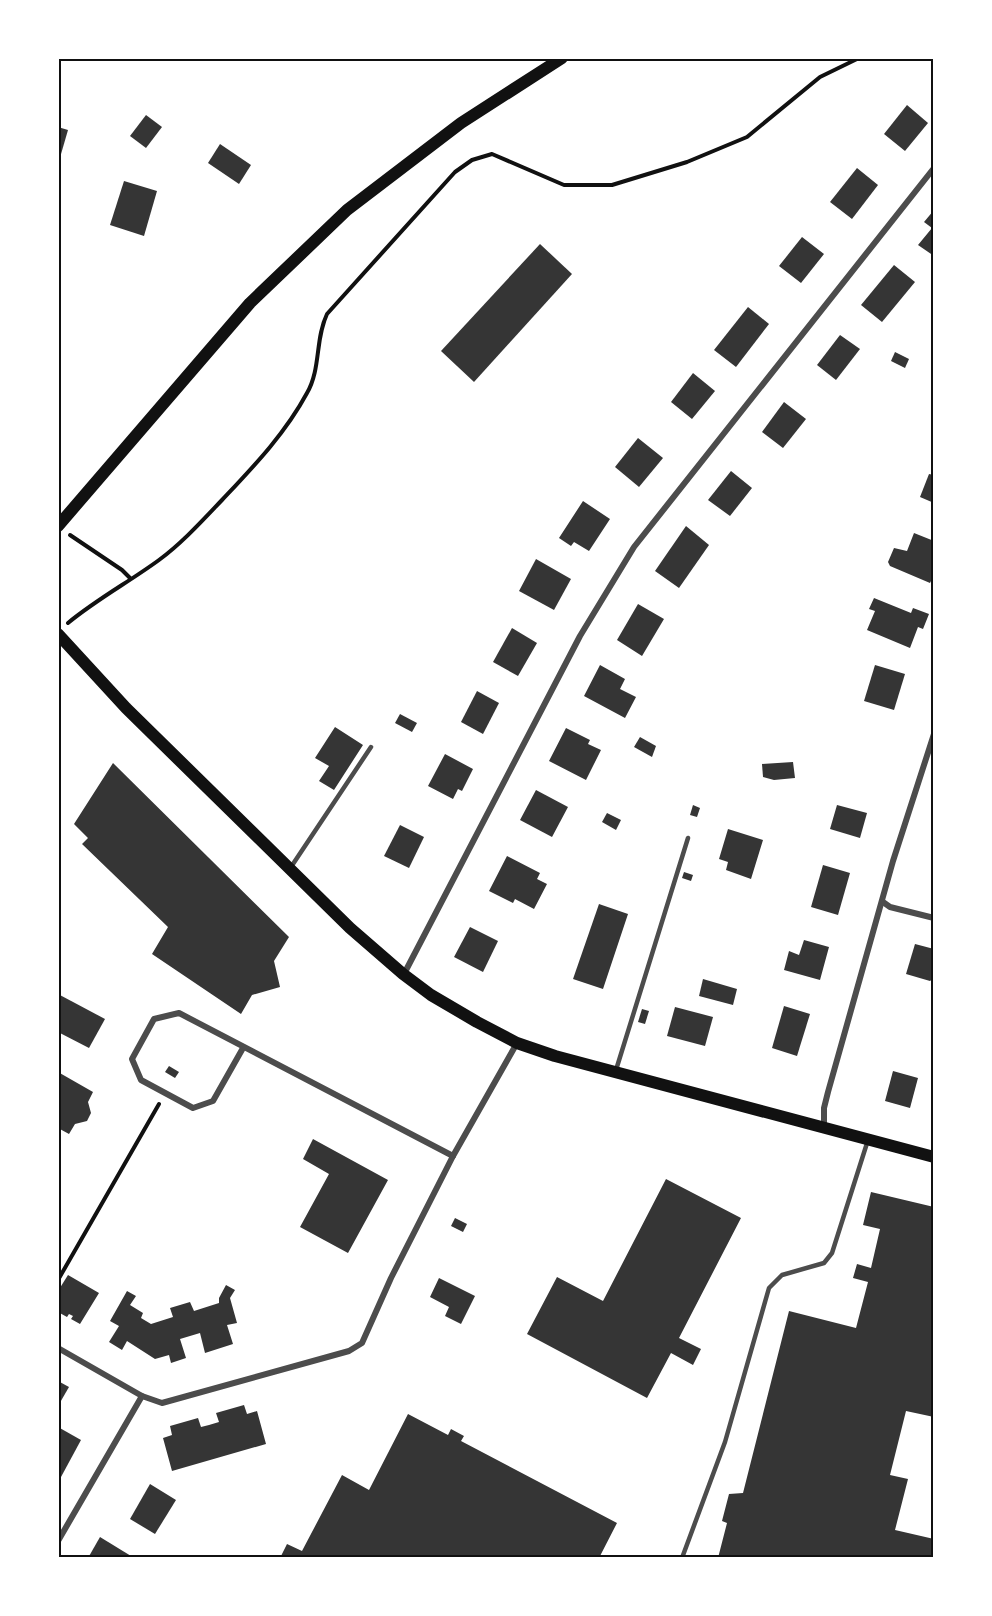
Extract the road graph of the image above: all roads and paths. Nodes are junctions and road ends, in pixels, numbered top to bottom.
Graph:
1 (562, 58) edge
2 (859, 58) edge
3 (933, 168) edge
4 (63, 530) edge
5 (130, 578) junction
6 (62, 629) edge
7 (933, 734) edge
8 (371, 747) dead end
9 (688, 838) dead end
10 (290, 868) junction
11 (883, 902) junction
12 (933, 918) edge
13 (403, 974) junction
14 (517, 1043) junction
15 (243, 1048) junction
16 (616, 1072) junction
17 (166, 1093) junction
18 (824, 1127) junction
19 (869, 1139) junction
20 (453, 1156) junction
21 (933, 1157) edge
22 (58, 1280) edge
23 (58, 1348) edge
24 (142, 1396) junction
25 (58, 1541) edge
26 (682, 1557) edge

1 - 4 main road
2 - 5 path
3 - 13 street
4 - 5 path
5 - 6 path
6 - 10 main road
7 - 11 street
8 - 10 lane
9 - 16 lane
10 - 13 main road
11 - 12 street
11 - 18 street
13 - 14 main road
14 - 16 main road
14 - 20 street
15 - 17 street
15 - 17 street
15 - 20 street
16 - 18 main road
17 - 22 path
18 - 19 main road
19 - 21 main road
19 - 26 lane
20 - 24 street
23 - 24 street
24 - 25 street

